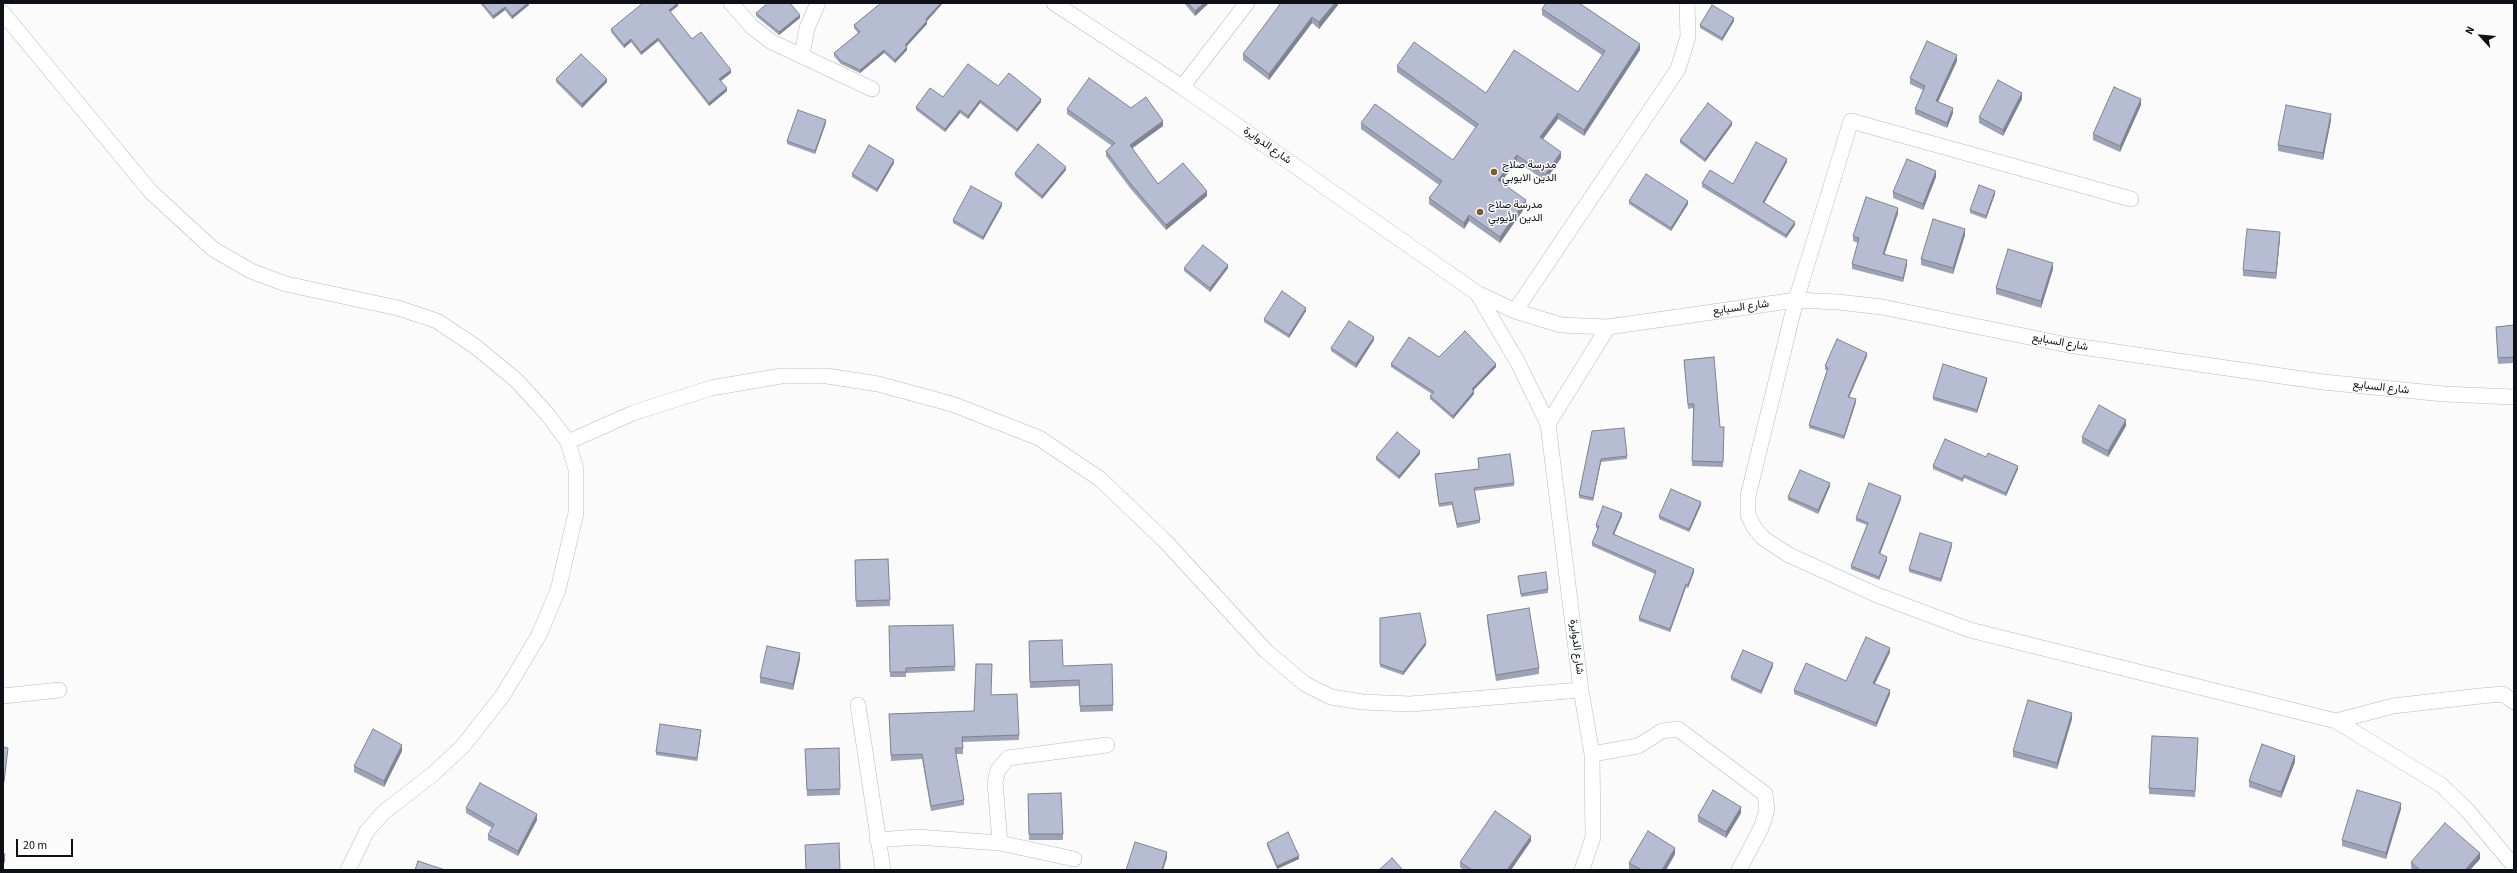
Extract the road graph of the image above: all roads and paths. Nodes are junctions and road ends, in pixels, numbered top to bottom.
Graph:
1 (732, 3) edge
2 (818, 3) edge
3 (1054, 3) edge
4 (1247, 3) edge
5 (1687, 3) edge
6 (3, 13) edge
7 (802, 55) junction
8 (1182, 87) junction
9 (872, 89) dead end
10 (2131, 199) dead end
11 (1477, 293) junction
12 (1796, 300) junction
13 (1515, 311) junction
14 (1608, 327) junction
15 (2514, 397) edge
16 (1548, 424) junction
17 (568, 442) junction
18 (59, 690) dead end
19 (1581, 690) junction
20 (3, 696) edge
21 (2514, 702) edge
22 (858, 705) dead end
23 (2336, 721) junction
24 (1107, 745) dead end
25 (1592, 754) junction
26 (877, 840) junction
27 (1000, 843) junction
28 (1074, 860) dead end
29 (2514, 866) edge
30 (348, 870) edge
31 (882, 870) edge
32 (1582, 870) edge
33 (1739, 870) edge

1 - 7 street
2 - 7 street
3 - 8 street, شارع الدوايرة
4 - 8 street
5 - 13 street
6 - 17 street
7 - 9 street
8 - 11 street, شارع الدوايرة
10 - 12 street
11 - 13 street, شارع السبايع
11 - 16 street, شارع الدوايرة
12 - 14 street, شارع السبايع
12 - 15 street, شارع السبايع
12 - 23 street
13 - 14 street, شارع السبايع
14 - 16 street
16 - 19 street, شارع الدوايرة
17 - 19 street
17 - 30 street
18 - 20 street
19 - 25 street, شارع الدوايرة
21 - 23 street
22 - 26 street
23 - 29 street
24 - 27 street
25 - 32 street, شارع الدوايرة
25 - 33 street
26 - 27 street
26 - 31 street
27 - 28 street

